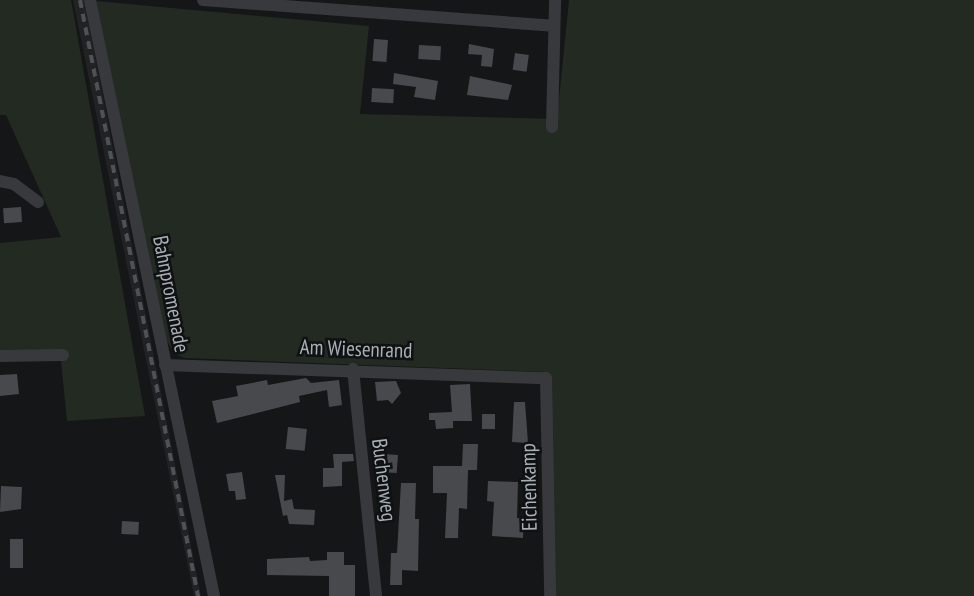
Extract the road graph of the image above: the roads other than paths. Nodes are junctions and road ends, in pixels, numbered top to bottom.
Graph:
1 (90, 0) edge
2 (203, 0) edge
3 (555, 0) edge
4 (554, 26) junction
5 (552, 127) dead end
6 (0, 181) edge
7 (38, 202) dead end
8 (63, 355) dead end
9 (0, 356) edge
10 (165, 365) junction
11 (353, 369) junction
12 (546, 378) joint
13 (213, 596) edge
14 (376, 596) edge
15 (550, 596) edge

1 - 10 street, Bahnpromenade
2 - 4 street
3 - 4 street
4 - 5 street
6 - 7 street
8 - 9 street
10 - 11 street, Am Wiesenrand
10 - 13 street, Bahnpromenade
11 - 12 street, Am Wiesenrand
11 - 14 street, Buchenweg
12 - 15 street, Eichenkamp

